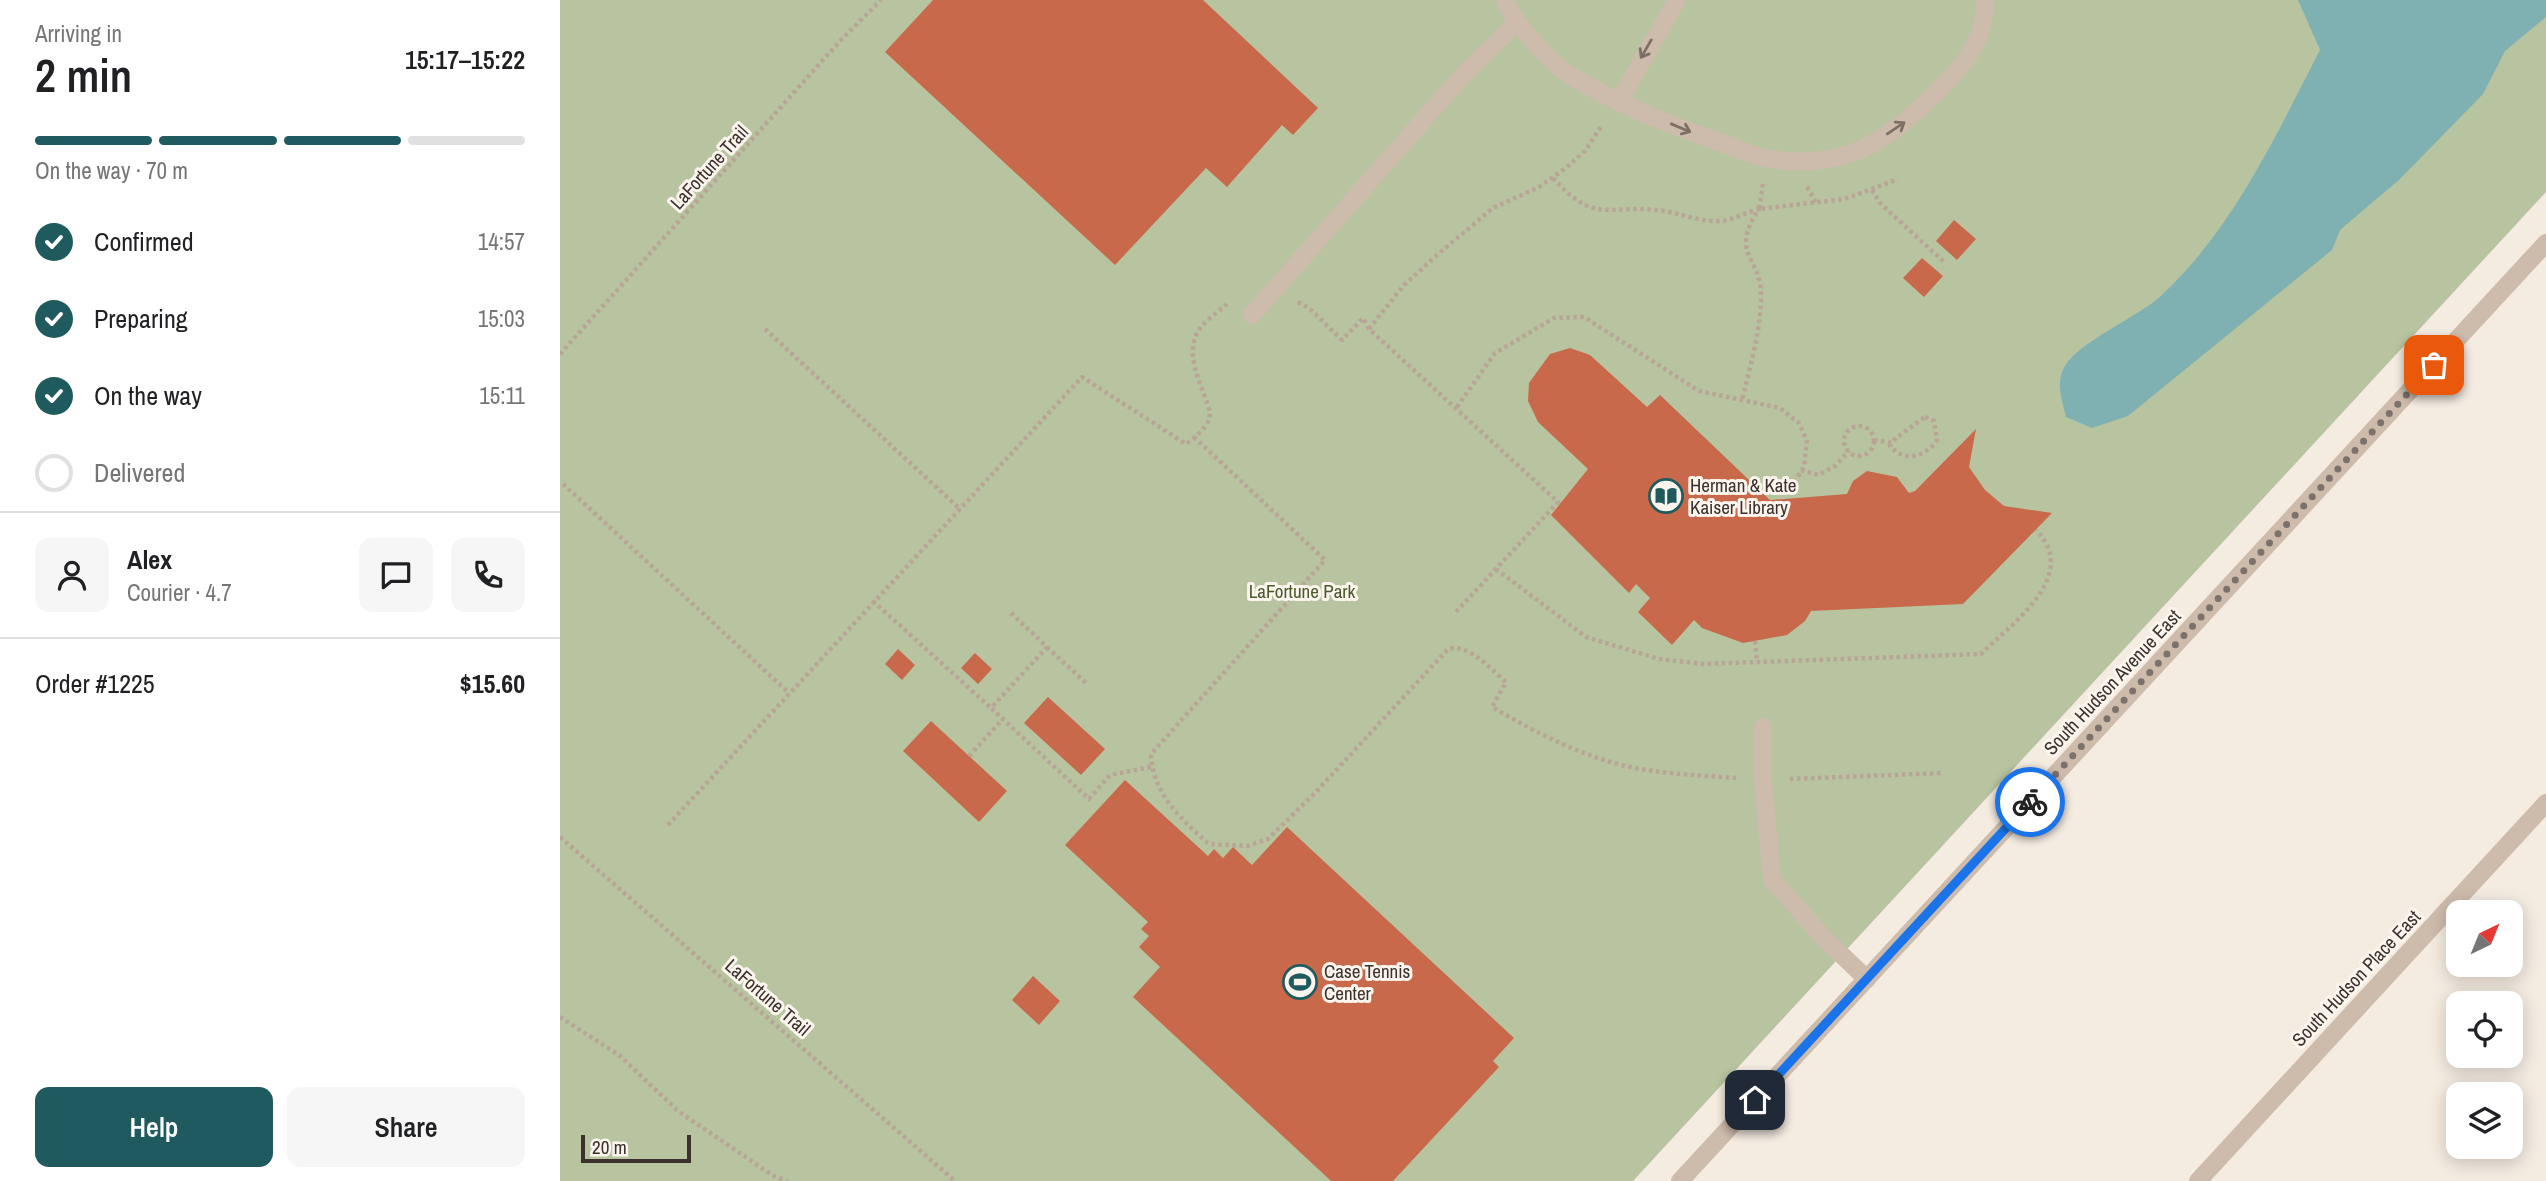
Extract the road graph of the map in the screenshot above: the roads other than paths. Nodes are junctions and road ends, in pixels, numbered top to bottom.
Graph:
1 (1505, 0) edge
2 (1677, 0) edge
3 (1985, 0) edge
4 (1517, 22) junction
5 (1619, 101) junction
6 (2546, 243) edge
7 (1252, 315) dead end
8 (1763, 727) dead end
9 (2546, 803) edge
10 (1867, 979) junction
11 (1680, 1181) edge
12 (2198, 1181) edge

1 - 4 street
2 -> 5 street
5 -> 3 street
4 - 5 street
4 - 7 street
6 - 10 street, South Hudson Avenue East
8 - 10 street
9 - 12 street, South Hudson Place East
10 - 11 street, South Hudson Avenue East

